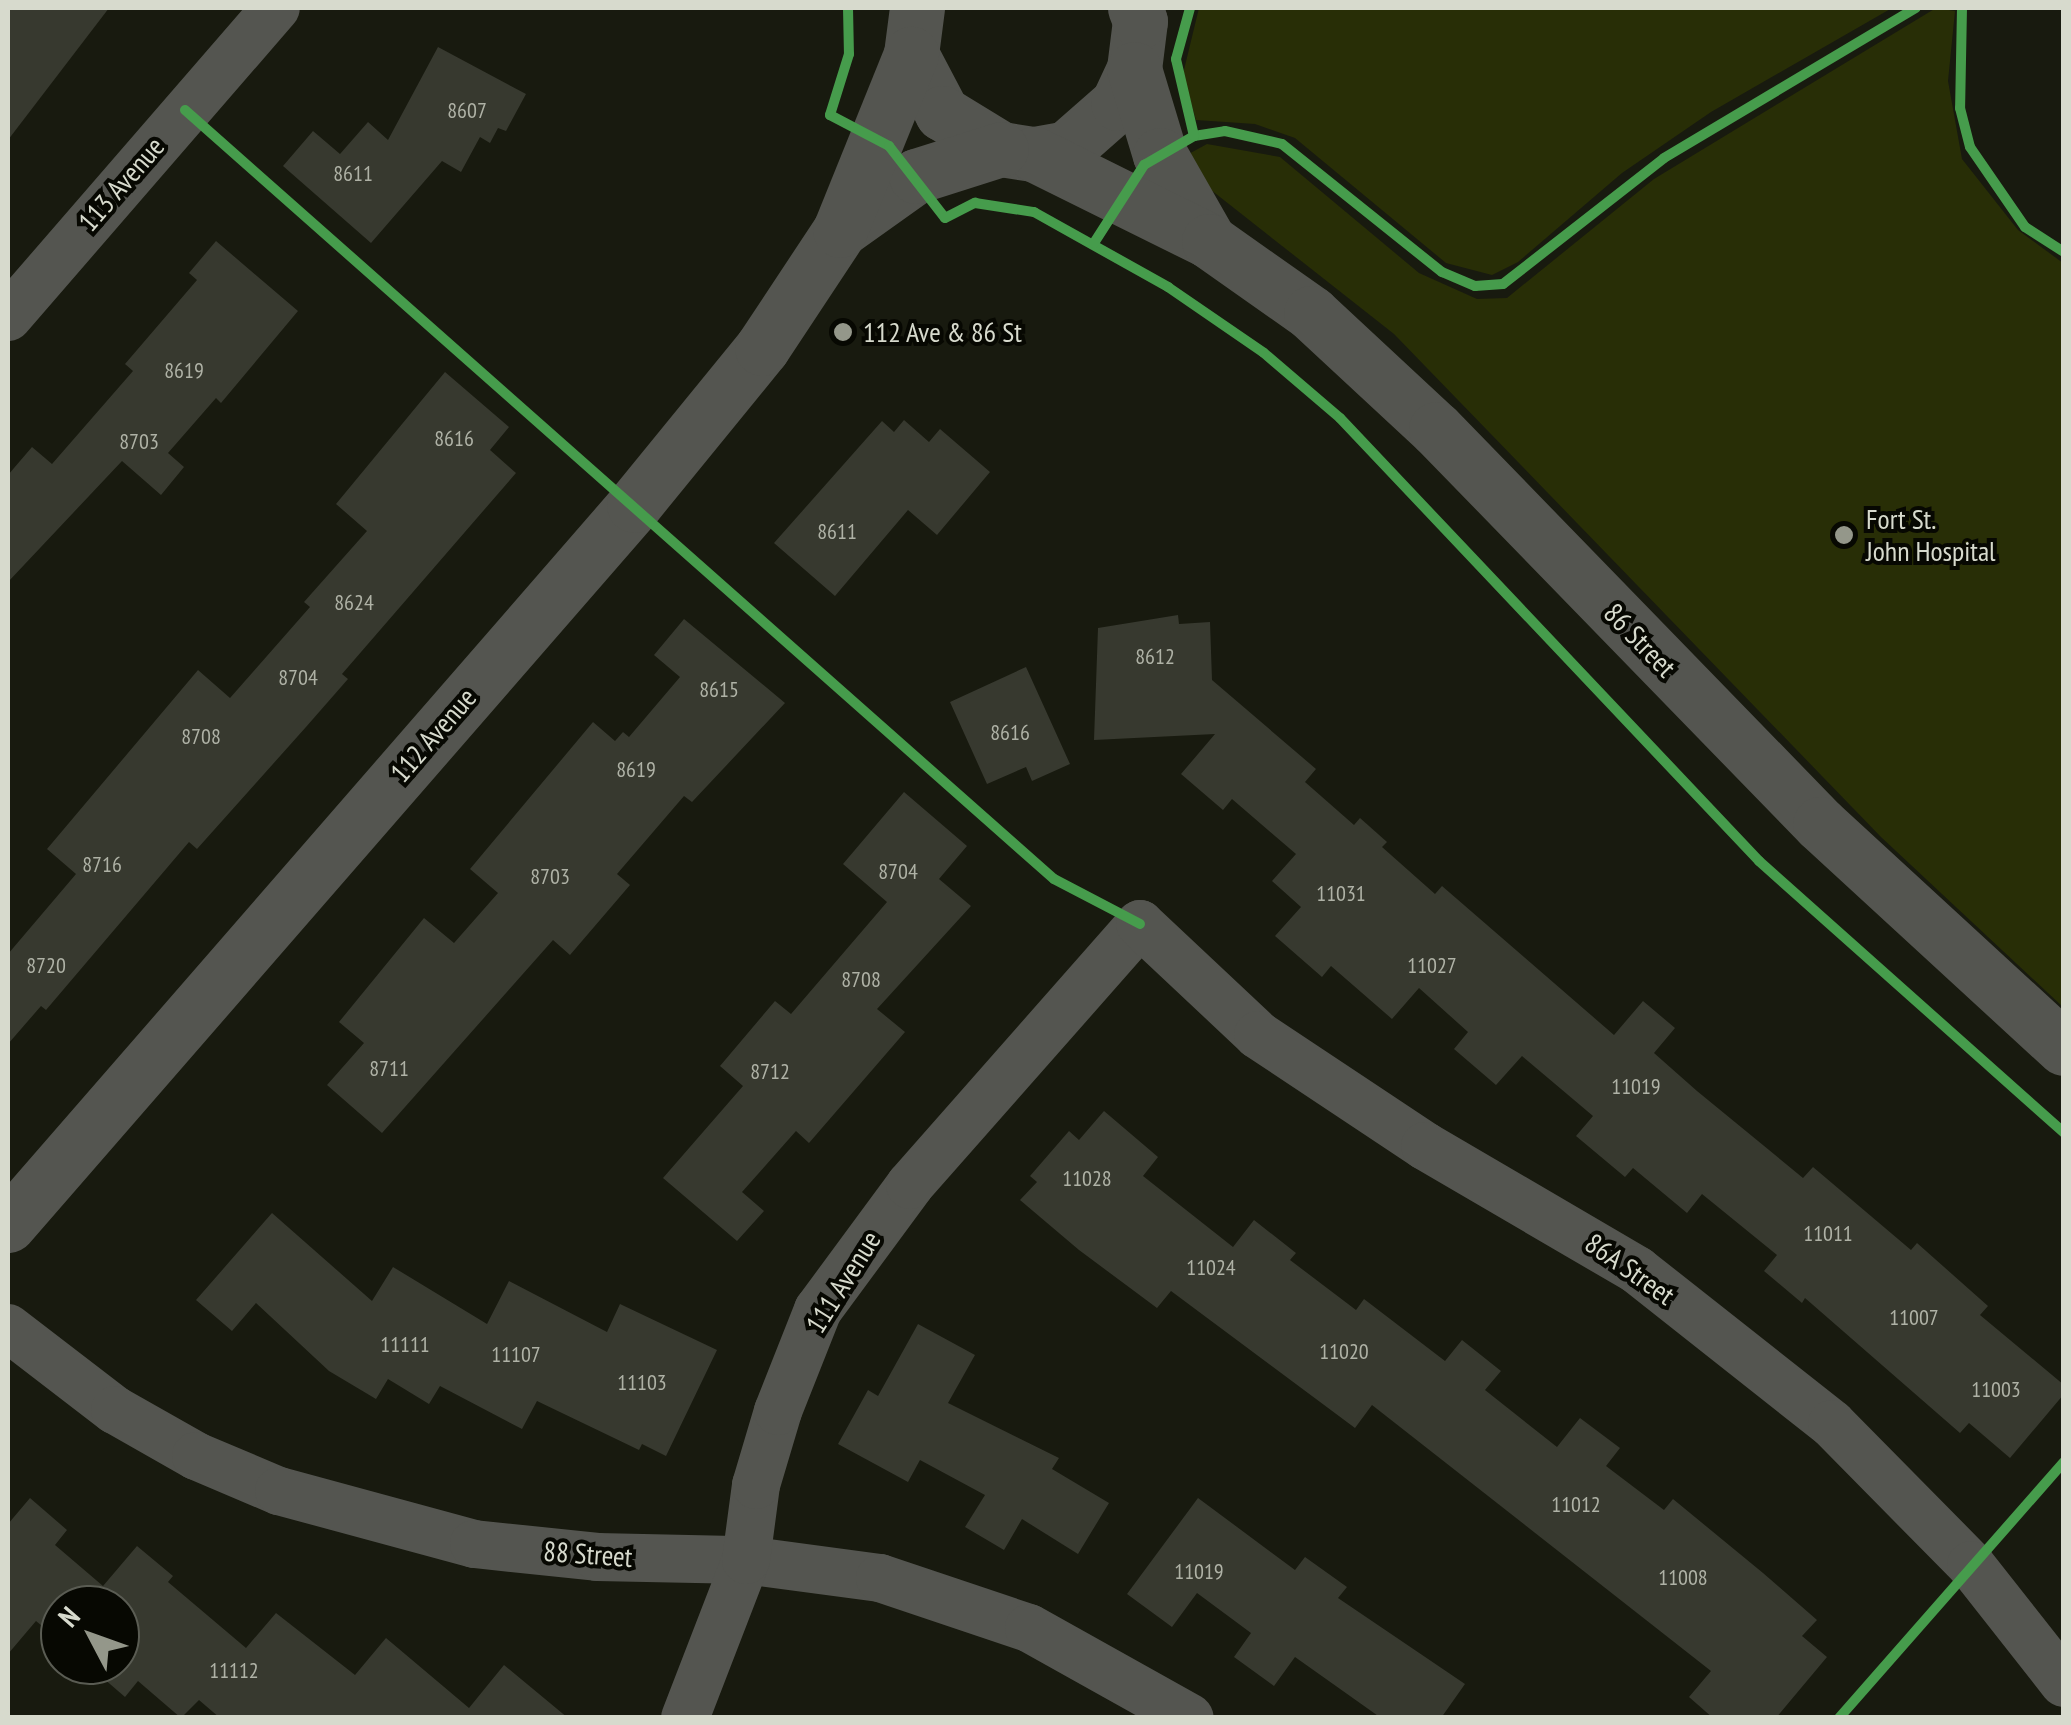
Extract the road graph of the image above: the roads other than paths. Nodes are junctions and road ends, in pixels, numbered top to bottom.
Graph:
1 (276, 8) edge
2 (910, 25) edge
3 (1139, 26) edge
4 (1017, 152) junction
5 (840, 230) junction
6 (1209, 241) junction
7 (8, 317) edge
8 (1140, 924) joint
9 (2064, 1048) edge
10 (8, 1225) edge
11 (8, 1328) edge
12 (746, 1560) junction
13 (2064, 1683) edge
14 (685, 1718) edge
15 (1190, 1718) edge

1 - 7 street, 113 Avenue
2 - 4 street, 86 Street
2 - 5 street, 112 Avenue
3 - 4 street, 112 Avenue
3 - 6 street, 86 Street
4 - 5 street, 112 Avenue
4 - 6 street, 86 Street
5 - 10 street, 112 Avenue
6 - 9 street, 86 Street
8 - 12 street, 111 Avenue
8 - 13 street, 86A Street
11 - 12 street, 88 Street
12 - 14 street, 111 Avenue
12 - 15 street, 88 Street

